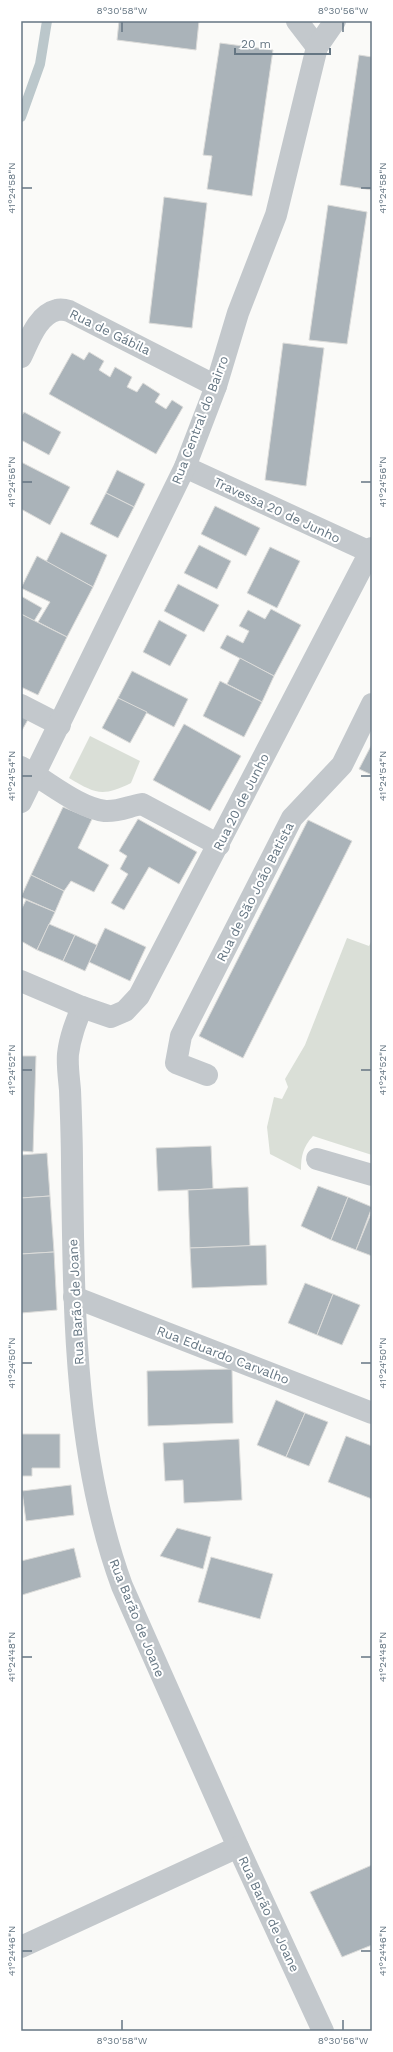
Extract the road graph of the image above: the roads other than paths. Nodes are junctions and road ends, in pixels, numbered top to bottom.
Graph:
1 (297, 21) edge
2 (335, 21) edge
3 (317, 47) junction
4 (21, 357) edge
5 (216, 386) junction
6 (185, 467) junction
7 (371, 550) edge
8 (372, 704) edge
9 (21, 705) edge
10 (60, 725) junction
11 (28, 771) edge
12 (21, 802) edge
13 (219, 844) junction
14 (21, 981) edge
15 (82, 1007) junction
16 (207, 1074) dead end
17 (316, 1159) dead end
18 (372, 1175) edge
19 (74, 1297) junction
20 (372, 1413) edge
21 (238, 1848) junction
22 (21, 1947) edge
23 (323, 2031) edge

1 - 3 street
2 - 3 street, Rua Central do Bairro
3 - 5 street, Rua Central do Bairro
4 - 5 street, Rua de Gábila
5 - 6 street, Rua Central do Bairro
6 - 7 street, Travessa 20 de Junho
6 - 10 street, Rua Central do Bairro
7 - 13 street, Rua 20 de Junho
8 - 16 street, Rua de São João Batista
9 - 10 street
10 - 11 street, Rua Central do Bairro
11 - 12 street, Rua Central do Bairro
11 - 13 street
13 - 15 street, Rua 20 de Junho
14 - 15 street, Rua 20 de Junho
15 - 19 street, Rua Barão de Joane
17 - 18 street
19 - 20 street, Rua Eduardo Carvalho
19 - 21 street, Rua Barão de Joane
21 - 22 street
21 - 23 street, Rua Barão de Joane

